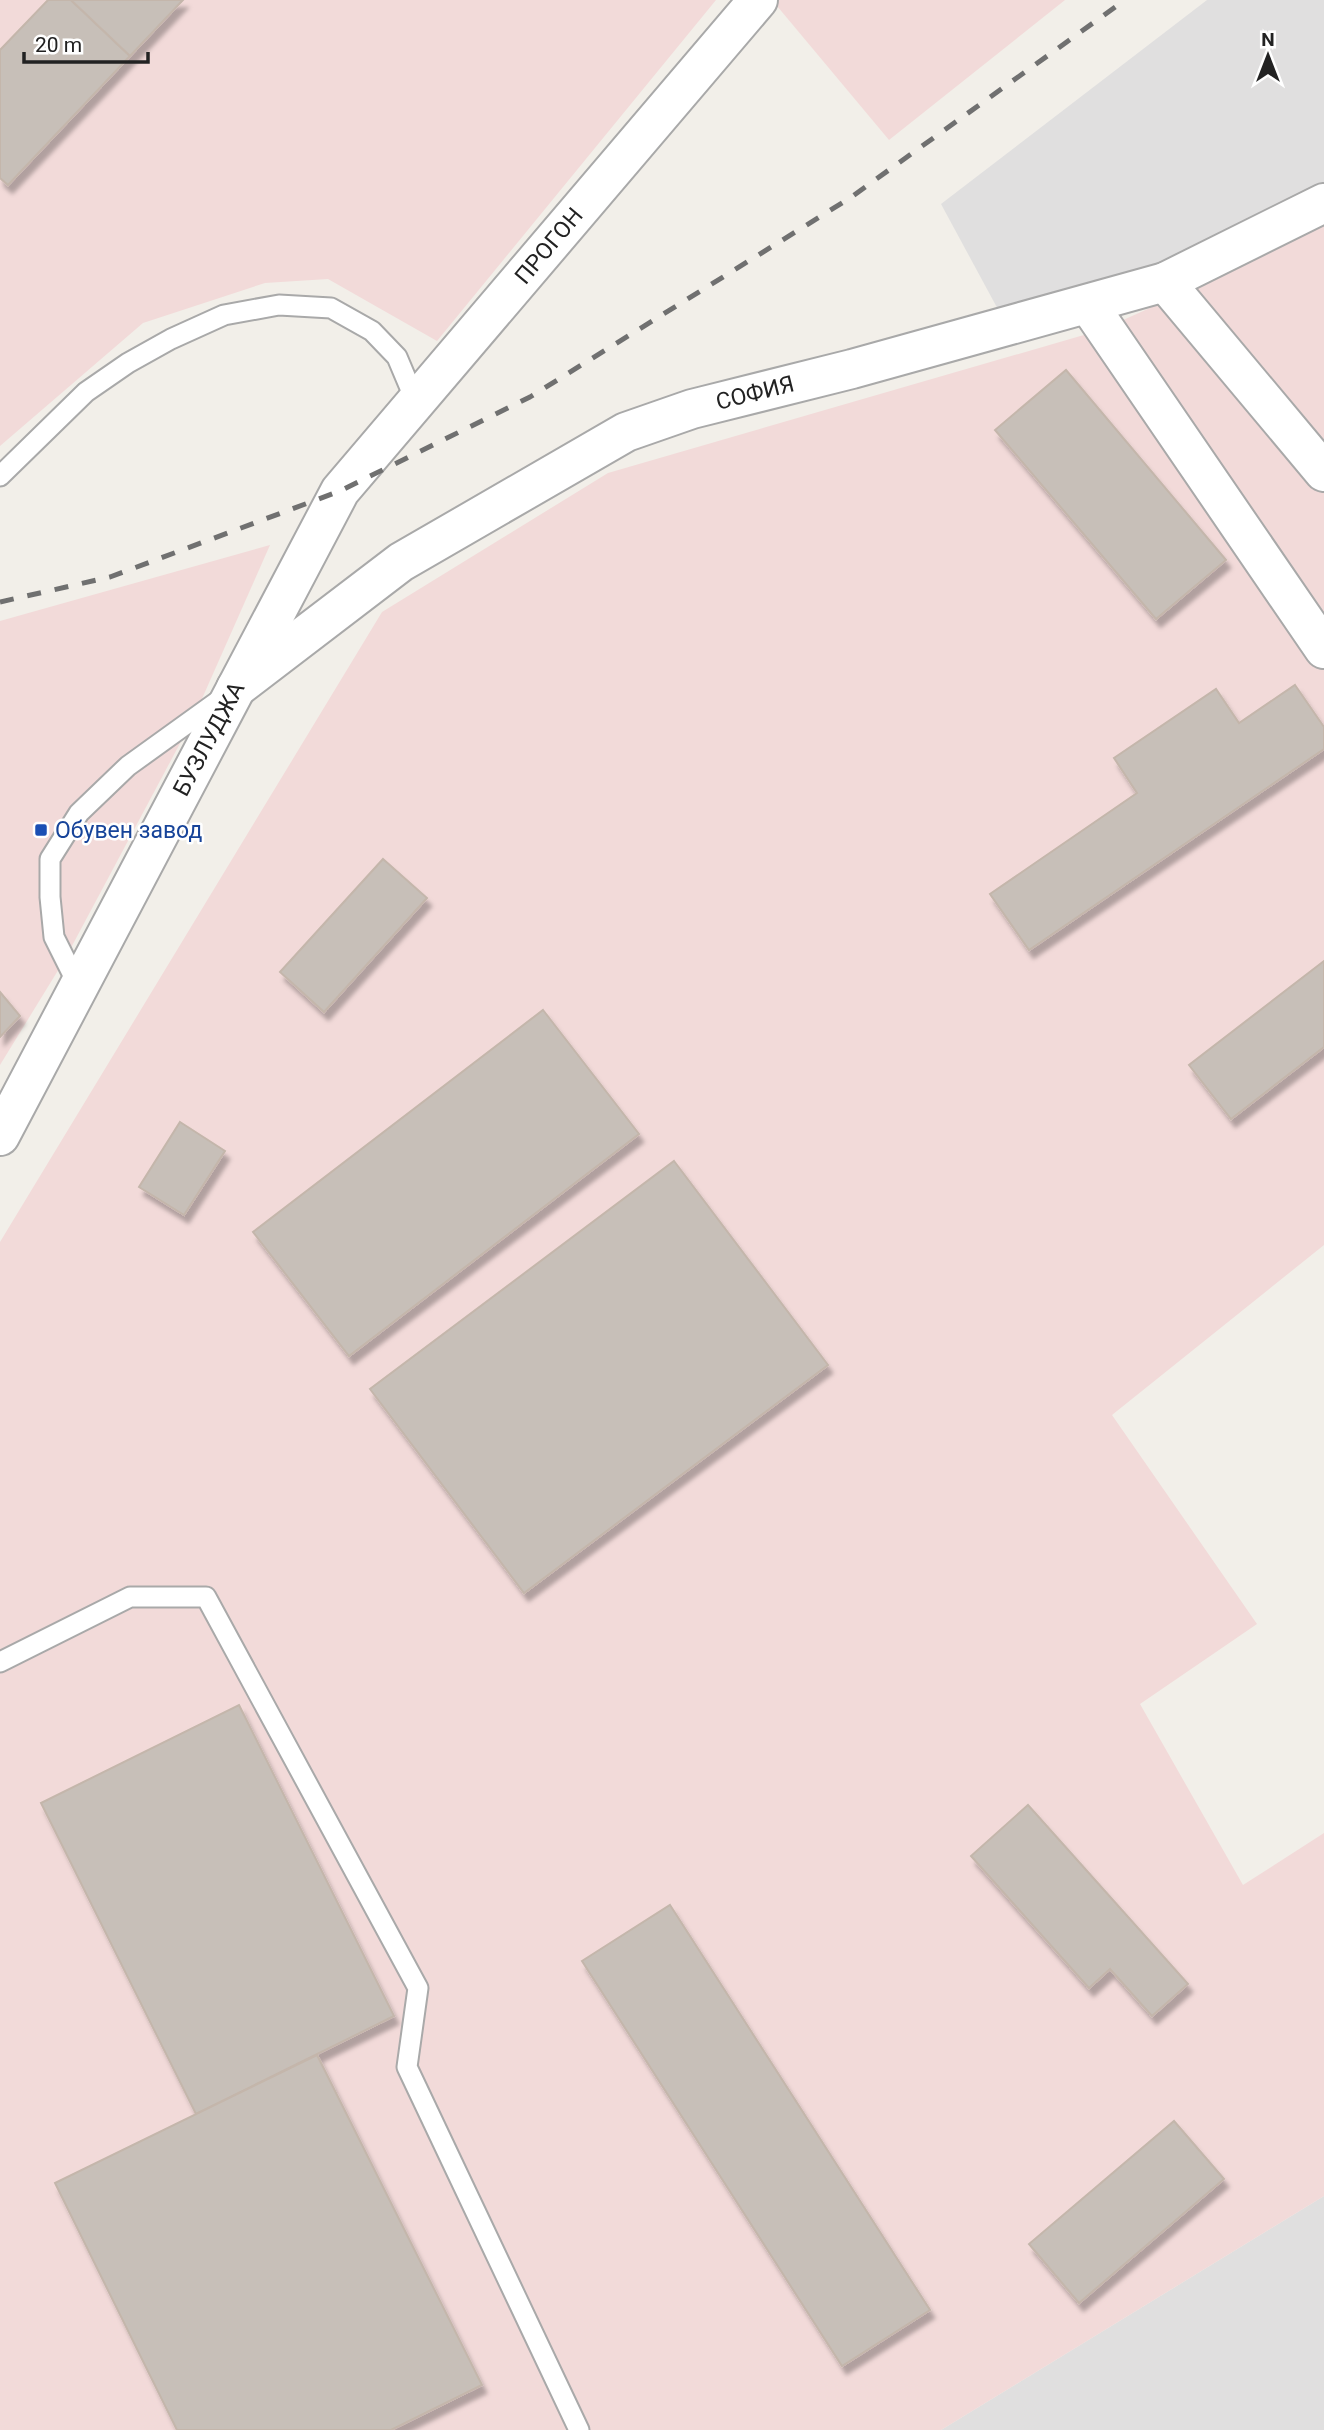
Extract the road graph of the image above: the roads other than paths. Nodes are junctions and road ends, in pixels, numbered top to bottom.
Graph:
1 (758, 0) edge
2 (1324, 203) edge
3 (1166, 282) junction
4 (1088, 304) junction
5 (416, 402) junction
6 (1324, 472) edge
7 (0, 476) edge
8 (340, 491) joint
9 (1324, 649) edge
10 (236, 688) junction
11 (79, 987) junction
12 (0, 1136) edge
13 (0, 1662) edge
14 (579, 2430) edge

1 - 5 street, ПРОГОН
2 - 3 street, СОФИЯ
3 - 4 street, СОФИЯ
3 - 6 street
4 - 9 street
4 - 10 street, СОФИЯ
5 - 7 lane
5 - 8 street, ПРОГОН
8 - 10 street, БУЗЛУДЖА
10 - 11 street, БУЗЛУДЖА
10 - 11 lane
11 - 12 street, БУЗЛУДЖА
13 - 14 lane

